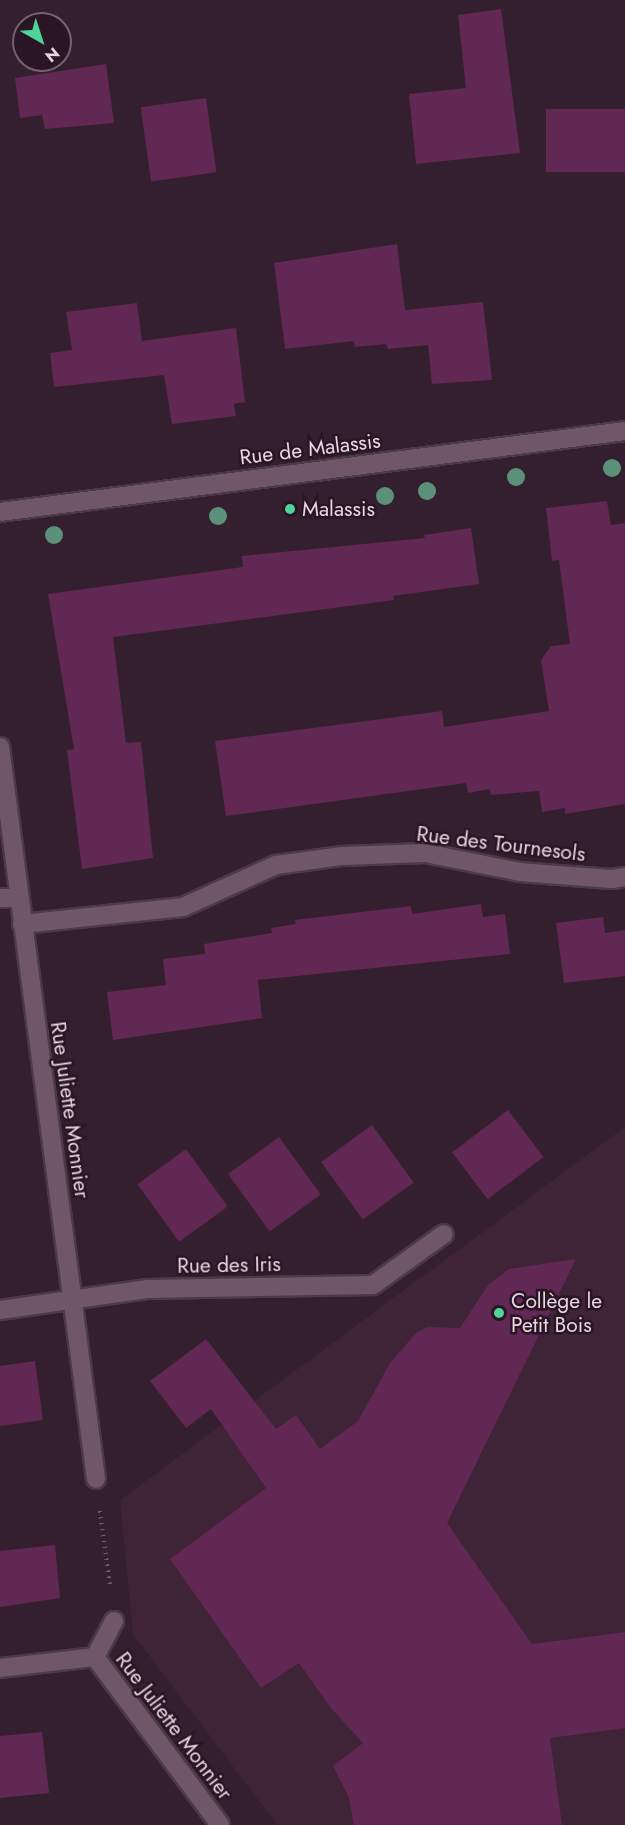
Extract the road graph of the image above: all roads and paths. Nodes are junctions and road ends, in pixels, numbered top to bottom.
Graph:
1 (625, 431) edge
2 (0, 512) edge
3 (0, 747) edge
4 (625, 877) edge
5 (9, 898) edge
6 (22, 924) junction
7 (444, 1234) dead end
8 (74, 1299) junction
9 (0, 1310) edge
10 (96, 1479) joint
11 (114, 1621) joint
12 (95, 1657) junction
13 (0, 1668) edge
14 (220, 1825) edge

1 - 2 street, Rue de Malassis
3 - 5 street, Rue Juliette Monnier
4 - 6 street, Rue des Tournesols
5 - 6 street, Rue Juliette Monnier
6 - 8 street, Rue Juliette Monnier
7 - 8 street, Rue des Iris
8 - 9 street, Rue des Iris
8 - 10 street, Rue Juliette Monnier
10 - 11 path
11 - 12 street, Rue Juliette Monnier
12 - 13 street
12 - 14 street, Rue Juliette Monnier

